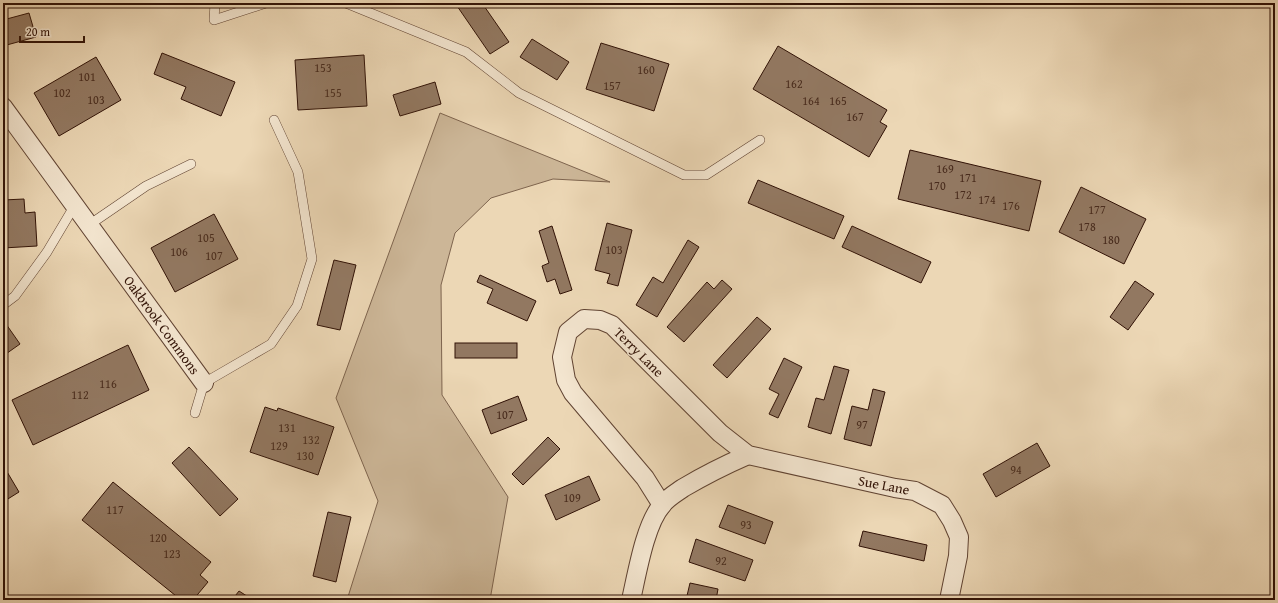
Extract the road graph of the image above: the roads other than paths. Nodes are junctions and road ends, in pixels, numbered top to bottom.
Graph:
1 (215, 3) edge
2 (266, 3) edge
3 (346, 3) edge
4 (3, 106) edge
5 (274, 120) dead end
6 (760, 140) dead end
7 (191, 164) dead end
8 (75, 206) junction
9 (89, 225) junction
10 (3, 305) edge
11 (204, 383) junction
12 (195, 413) dead end
13 (748, 455) junction
14 (662, 505) junction
15 (632, 600) edge
16 (949, 600) edge

1 - 2 lane
3 - 6 lane
4 - 8 street, Oakbrook Commons
5 - 11 lane, Oakbrook Commons
7 - 9 lane
8 - 9 street, Oakbrook Commons
8 - 10 lane
9 - 11 street, Oakbrook Commons
11 - 12 lane
13 - 14 street
13 - 14 street, Terry Lane
13 - 16 street, Sue Lane
14 - 15 street

